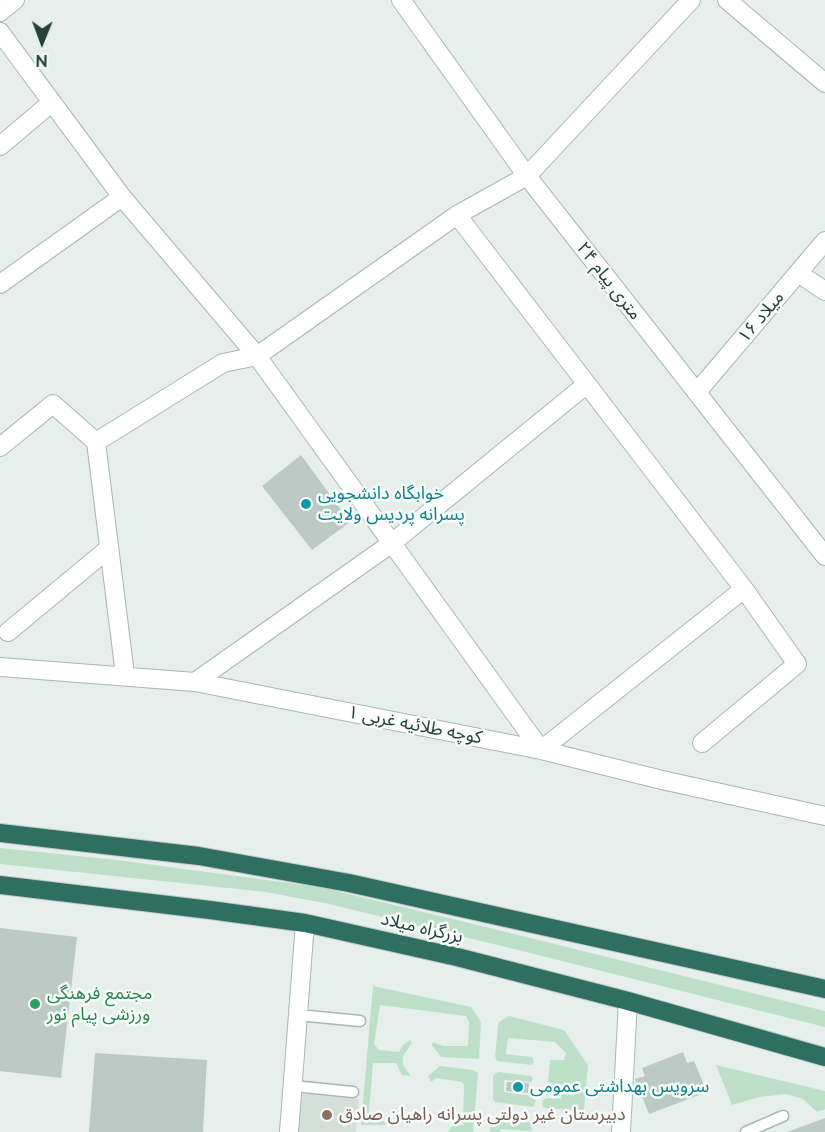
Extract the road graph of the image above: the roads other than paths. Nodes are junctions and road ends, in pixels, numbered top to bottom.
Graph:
1 (15, 0) edge
2 (401, 0) edge
3 (691, 0) edge
4 (727, 0) edge
5 (0, 12) edge
6 (0, 32) edge
7 (825, 83) edge
8 (51, 103) junction
9 (0, 146) edge
10 (527, 176) junction
11 (122, 197) junction
12 (457, 215) junction
13 (825, 241) edge
14 (798, 273) junction
15 (0, 284) edge
16 (825, 291) edge
17 (257, 356) junction
18 (587, 384) junction
19 (697, 392) junction
20 (96, 442) junction
21 (0, 447) edge
22 (392, 543) junction
23 (108, 549) junction
24 (825, 556) edge
25 (744, 589) junction
26 (8, 632) dead end
27 (0, 667) edge
28 (125, 675) junction
29 (195, 682) junction
30 (702, 743) dead end
31 (541, 750) junction
32 (825, 816) edge
33 (0, 833) edge
34 (0, 885) edge
35 (305, 923) junction
36 (825, 989) edge
37 (628, 1001) junction
38 (298, 1015) junction
39 (360, 1021) dead end
40 (825, 1057) edge
41 (293, 1086) junction
42 (353, 1092) dead end
43 (783, 1116) dead end
44 (289, 1132) edge
45 (621, 1132) edge
46 (746, 1132) edge

1 - 5 street
2 - 10 street, ۲۴ متری پیام
3 - 10 street
4 - 7 street
6 - 8 street
8 - 9 street
8 - 11 street
10 - 12 street
10 - 19 street, ۲۴ متری پیام
11 - 15 street
11 - 17 street
12 - 17 street
12 - 18 street
13 - 14 street, میلاد ۱۶
14 - 16 street
14 - 19 street, میلاد ۱۶
17 - 20 street
17 - 22 street
18 - 22 street
18 - 25 street
19 - 24 street, ۲۴ متری پیام
20 - 21 street
20 - 23 street
22 - 29 street
22 - 31 street
23 - 26 street
23 - 28 street
25 - 30 street
25 - 31 street
27 - 28 street, کوچه طلائیه غربی ۱
28 - 29 street, کوچه طلائیه غربی ۱
29 - 31 street, کوچه طلائیه غربی ۱
31 - 32 street, کوچه طلائیه غربی ۱
33 - 36 highway, بزرگراه میلاد
34 - 35 highway, بزرگراه میلاد
35 - 37 highway, بزرگراه میلاد
35 - 38 street
37 - 40 highway, بزرگراه میلاد
37 - 45 street
38 - 39 lane
38 - 41 street
41 - 42 lane
41 - 44 street
43 - 46 lane

